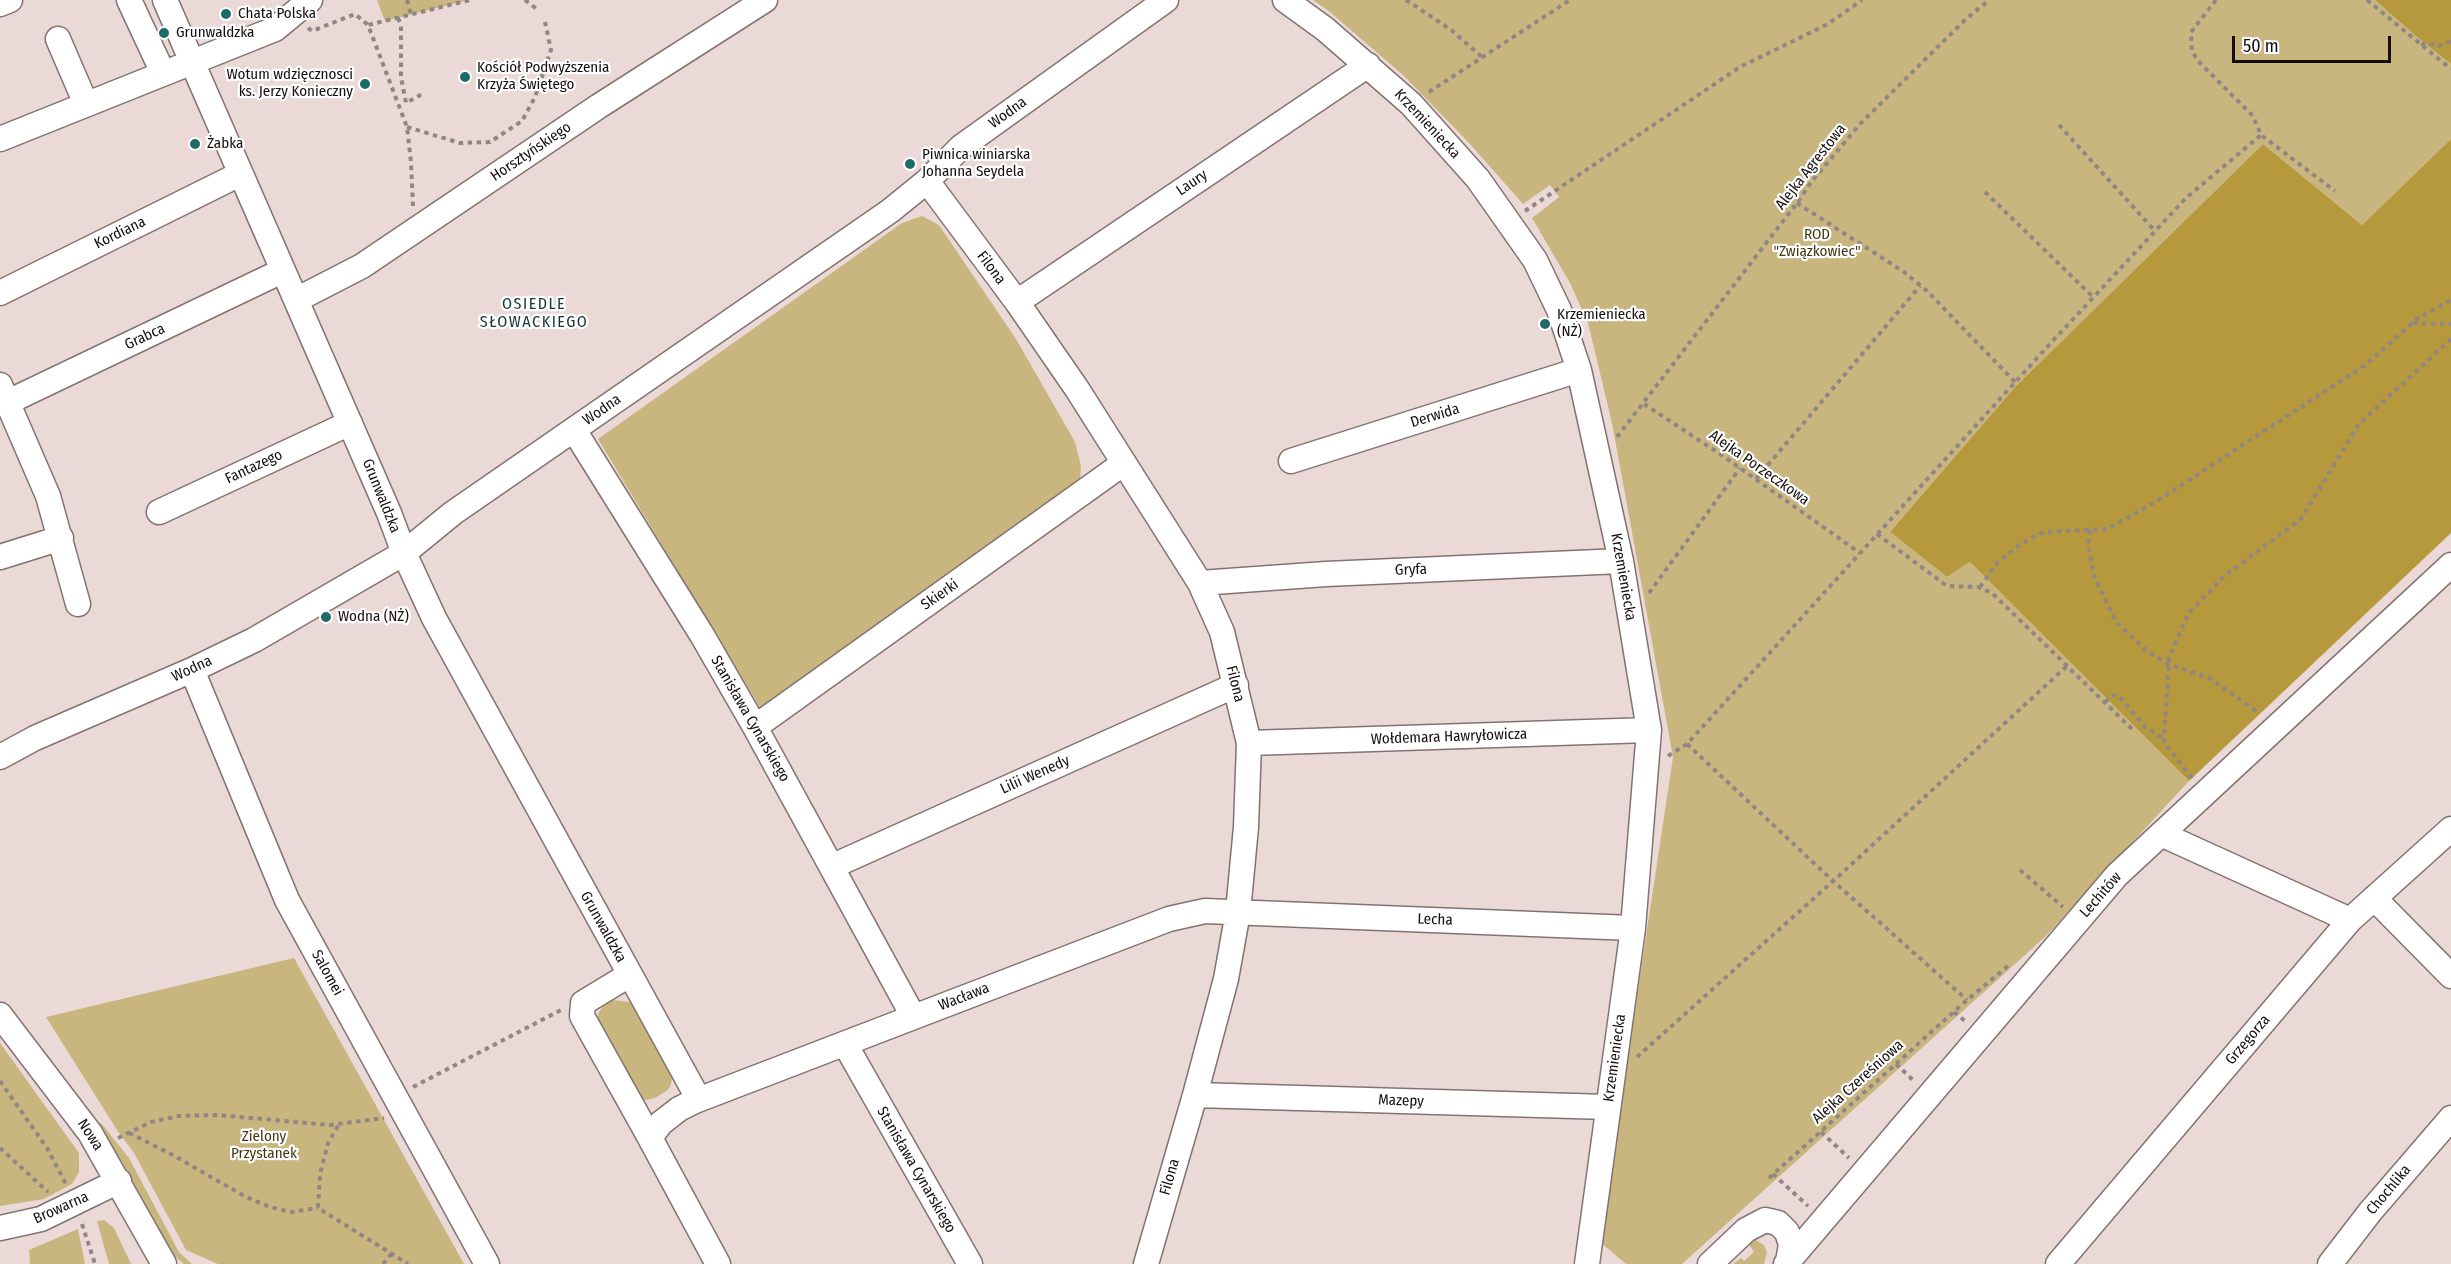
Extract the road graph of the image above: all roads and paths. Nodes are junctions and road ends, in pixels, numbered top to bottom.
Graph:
1 (10, 0) edge
2 (129, 0) edge
3 (165, 0) edge
4 (310, 0) edge
5 (407, 0) edge
6 (470, 0) edge
7 (525, 0) edge
8 (765, 0) edge
9 (1166, 0) edge
10 (1285, 0) edge
11 (1406, 0) edge
12 (1570, 0) edge
13 (1862, 0) edge
14 (1989, 0) edge
15 (2216, 0) edge
16 (2367, 0) edge
17 (0, 4) edge
18 (538, 10) dead end
19 (411, 15) junction
20 (398, 18) junction
21 (545, 22) dead end
22 (58, 39) dead end
23 (2451, 41) edge
24 (2422, 46) junction
25 (1482, 57) junction
26 (192, 61) junction
27 (1368, 65) junction
28 (2451, 69) edge
29 (163, 73) junction
30 (422, 94) dead end
31 (1423, 96) dead end
32 (86, 104) junction
33 (2059, 125) dead end
34 (407, 127) junction
35 (2261, 135) junction
36 (0, 138) edge
37 (240, 174) junction
38 (927, 181) junction
39 (2335, 191) dead end
40 (1985, 192) dead end
41 (1797, 203) junction
42 (413, 215) dead end
43 (1510, 222) junction
44 (2155, 231) junction
45 (282, 271) junction
46 (1920, 286) junction
47 (0, 293) edge
48 (2093, 297) junction
49 (296, 300) junction
50 (2451, 300) edge
51 (1017, 302) junction
52 (2412, 323) junction
53 (2451, 324) edge
54 (2451, 339) edge
55 (1579, 370) junction
56 (2015, 382) junction
57 (4, 393) edge
58 (1644, 404) junction
59 (350, 423) junction
60 (1627, 423) dead end
61 (574, 430) junction
62 (1291, 461) dead end
63 (1124, 463) junction
64 (1740, 468) junction
65 (1756, 479) junction
66 (159, 512) dead end
67 (2090, 530) junction
68 (1877, 534) junction
69 (61, 538) junction
70 (404, 553) junction
71 (1860, 553) junction
72 (0, 557) edge
73 (1621, 561) junction
74 (2451, 566) edge
75 (1662, 575) dead end
76 (1200, 583) junction
77 (1980, 587) junction
78 (78, 604) dead end
79 (2168, 664) junction
80 (2068, 665) junction
81 (192, 670) junction
82 (1236, 685) junction
83 (2105, 702) junction
84 (2277, 726) junction
85 (755, 727) junction
86 (2132, 729) dead end
87 (1649, 730) junction
88 (2164, 739) junction
89 (1249, 743) junction
90 (1687, 744) junction
91 (0, 757) edge
92 (1646, 770) junction
93 (2205, 793) junction
94 (2451, 829) edge
95 (2161, 834) junction
96 (833, 866) junction
97 (2020, 870) dead end
98 (1833, 881) junction
99 (2374, 898) junction
100 (2064, 908) dead end
101 (1238, 912) junction
102 (2350, 920) junction
103 (1633, 928) junction
104 (629, 975) junction
105 (2451, 976) edge
106 (565, 1008) dead end
107 (0, 1015) edge
108 (913, 1016) junction
109 (845, 1044) junction
110 (1646, 1049) dead end
111 (0, 1081) edge
112 (1195, 1095) junction
113 (695, 1101) junction
114 (405, 1102) junction
115 (1608, 1107) junction
116 (2451, 1118) edge
117 (338, 1125) junction
118 (1821, 1132) junction
119 (129, 1133) junction
120 (117, 1138) dead end
121 (650, 1138) junction
122 (0, 1148) edge
123 (1863, 1173) junction
124 (1773, 1174) junction
125 (1769, 1178) dead end
126 (119, 1181) junction
127 (70, 1193) dead end
128 (57, 1200) dead end
129 (318, 1208) junction
130 (81, 1219) dead end
131 (1823, 1220) junction
132 (0, 1228) edge
133 (391, 1254) junction
134 (1787, 1263) edge
135 (95, 1264) edge
136 (164, 1264) edge
137 (383, 1264) edge
138 (408, 1264) edge
139 (487, 1264) edge
140 (718, 1264) edge
141 (970, 1264) edge
142 (1146, 1264) edge
143 (1587, 1264) edge
144 (1710, 1264) edge
145 (2058, 1264) edge
146 (2330, 1264) edge

1 - 17 street
2 - 29 street
3 - 26 street, Grunwaldzka
4 - 26 street
5 - 19 path
6 - 19 path
7 - 18 path
8 - 49 street, Horsztyńskiego
9 - 38 street, Wodna
10 - 27 street, Krzemieniecka
11 - 25 path
12 - 25 path
13 - 43 path
14 - 41 path, Alejka Agrestowa
15 - 35 path
16 - 24 path
19 - 20 path
20 - 30 path
20 - 34 path
21 - 34 path
22 - 32 street
23 - 24 path
24 - 28 path
25 - 31 path
26 - 29 street
26 - 37 street, Grunwaldzka
27 - 43 street, Krzemieniecka
27 - 51 street, Laury
29 - 32 street
32 - 36 street
33 - 44 path
34 - 42 path
35 - 39 path
35 - 44 path
37 - 45 street, Grunwaldzka
37 - 47 street, Kordiana
38 - 51 street, Filona
38 - 61 street, Wodna
40 - 48 path
41 - 46 path
41 - 58 path, Alejka Agrestowa
43 - 55 street, Krzemieniecka
44 - 48 path
45 - 49 street, Grunwaldzka
45 - 57 street, Grabca
46 - 56 path
46 - 65 path
48 - 56 path
49 - 59 street, Grunwaldzka
50 - 52 path
51 - 63 street, Filona
52 - 53 path
52 - 67 path
54 - 79 path
55 - 62 street, Derwida
55 - 73 street, Krzemieniecka
56 - 68 path
57 - 69 street
58 - 60 path, Alejka Agrestowa
58 - 64 path, Alejka Porzeczkowa
59 - 66 street, Fantazego
59 - 70 street, Grunwaldzka
61 - 70 street, Wodna
61 - 85 street, Stanisława Cynarskiego
63 - 76 street, Filona
63 - 85 street, Skierki
64 - 65 path, Alejka Porzeczkowa
64 - 75 path
65 - 71 path, Alejka Porzeczkowa
67 - 77 path
67 - 79 path
68 - 71 path
68 - 77 path
69 - 72 street
69 - 78 street
70 - 81 street, Wodna
70 - 104 street, Grunwaldzka
71 - 90 path
73 - 76 street, Gryfa
73 - 87 street, Krzemieniecka
74 - 84 street, Lechitów
76 - 82 street, Filona
77 - 80 path
79 - 84 path
79 - 88 path
80 - 83 path
80 - 98 path
81 - 91 street, Wodna
81 - 114 street, Salomei
82 - 89 street, Filona
82 - 96 street, Lilii Wenedy
83 - 86 path
83 - 88 path
84 - 93 street, Lechitów
85 - 96 street, Stanisława Cynarskiego
87 - 89 street, Wołdemara Hawryłowicza
87 - 92 street, Krzemieniecka
88 - 93 path
89 - 101 street, Filona
90 - 92 path
90 - 98 path
92 - 103 street, Krzemieniecka
93 - 95 street, Lechitów
94 - 99 street, Grzegorza
95 - 102 street
95 - 123 street, Lechitów
96 - 108 street, Stanisława Cynarskiego
97 - 100 path
98 - 110 path
98 - 118 path, Alejka Czereśniowa
99 - 102 street, Grzegorza
99 - 105 street
101 - 103 street, Lecha
101 - 108 street, Wacława
101 - 112 street, Filona
102 - 145 street, Grzegorza
103 - 115 street, Krzemieniecka
104 - 113 street, Grunwaldzka
104 - 121 street, Grunwaldzka
106 - 114 path
107 - 126 street, Nowa
108 - 109 street, Wacława
109 - 113 street, Wacława
109 - 141 street, Stanisława Cynarskiego
111 - 127 path
112 - 115 street, Mazepy
112 - 142 street, Filona
113 - 121 street
114 - 117 path
114 - 139 street, Salomei
115 - 143 street, Krzemieniecka
116 - 146 street, Chochlika
117 - 119 path
117 - 129 path
118 - 123 path
118 - 124 path, Alejka Czereśniowa
119 - 120 path
119 - 129 path
121 - 140 street, Grunwaldzka
122 - 128 path
123 - 131 street, Lechitów
124 - 125 path, Alejka Czereśniowa
124 - 131 path
126 - 132 street, Browarna
126 - 136 street, Nowa
129 - 133 path
130 - 135 path
131 - 134 street, Lechitów
133 - 137 path
133 - 138 path
134 - 144 street

